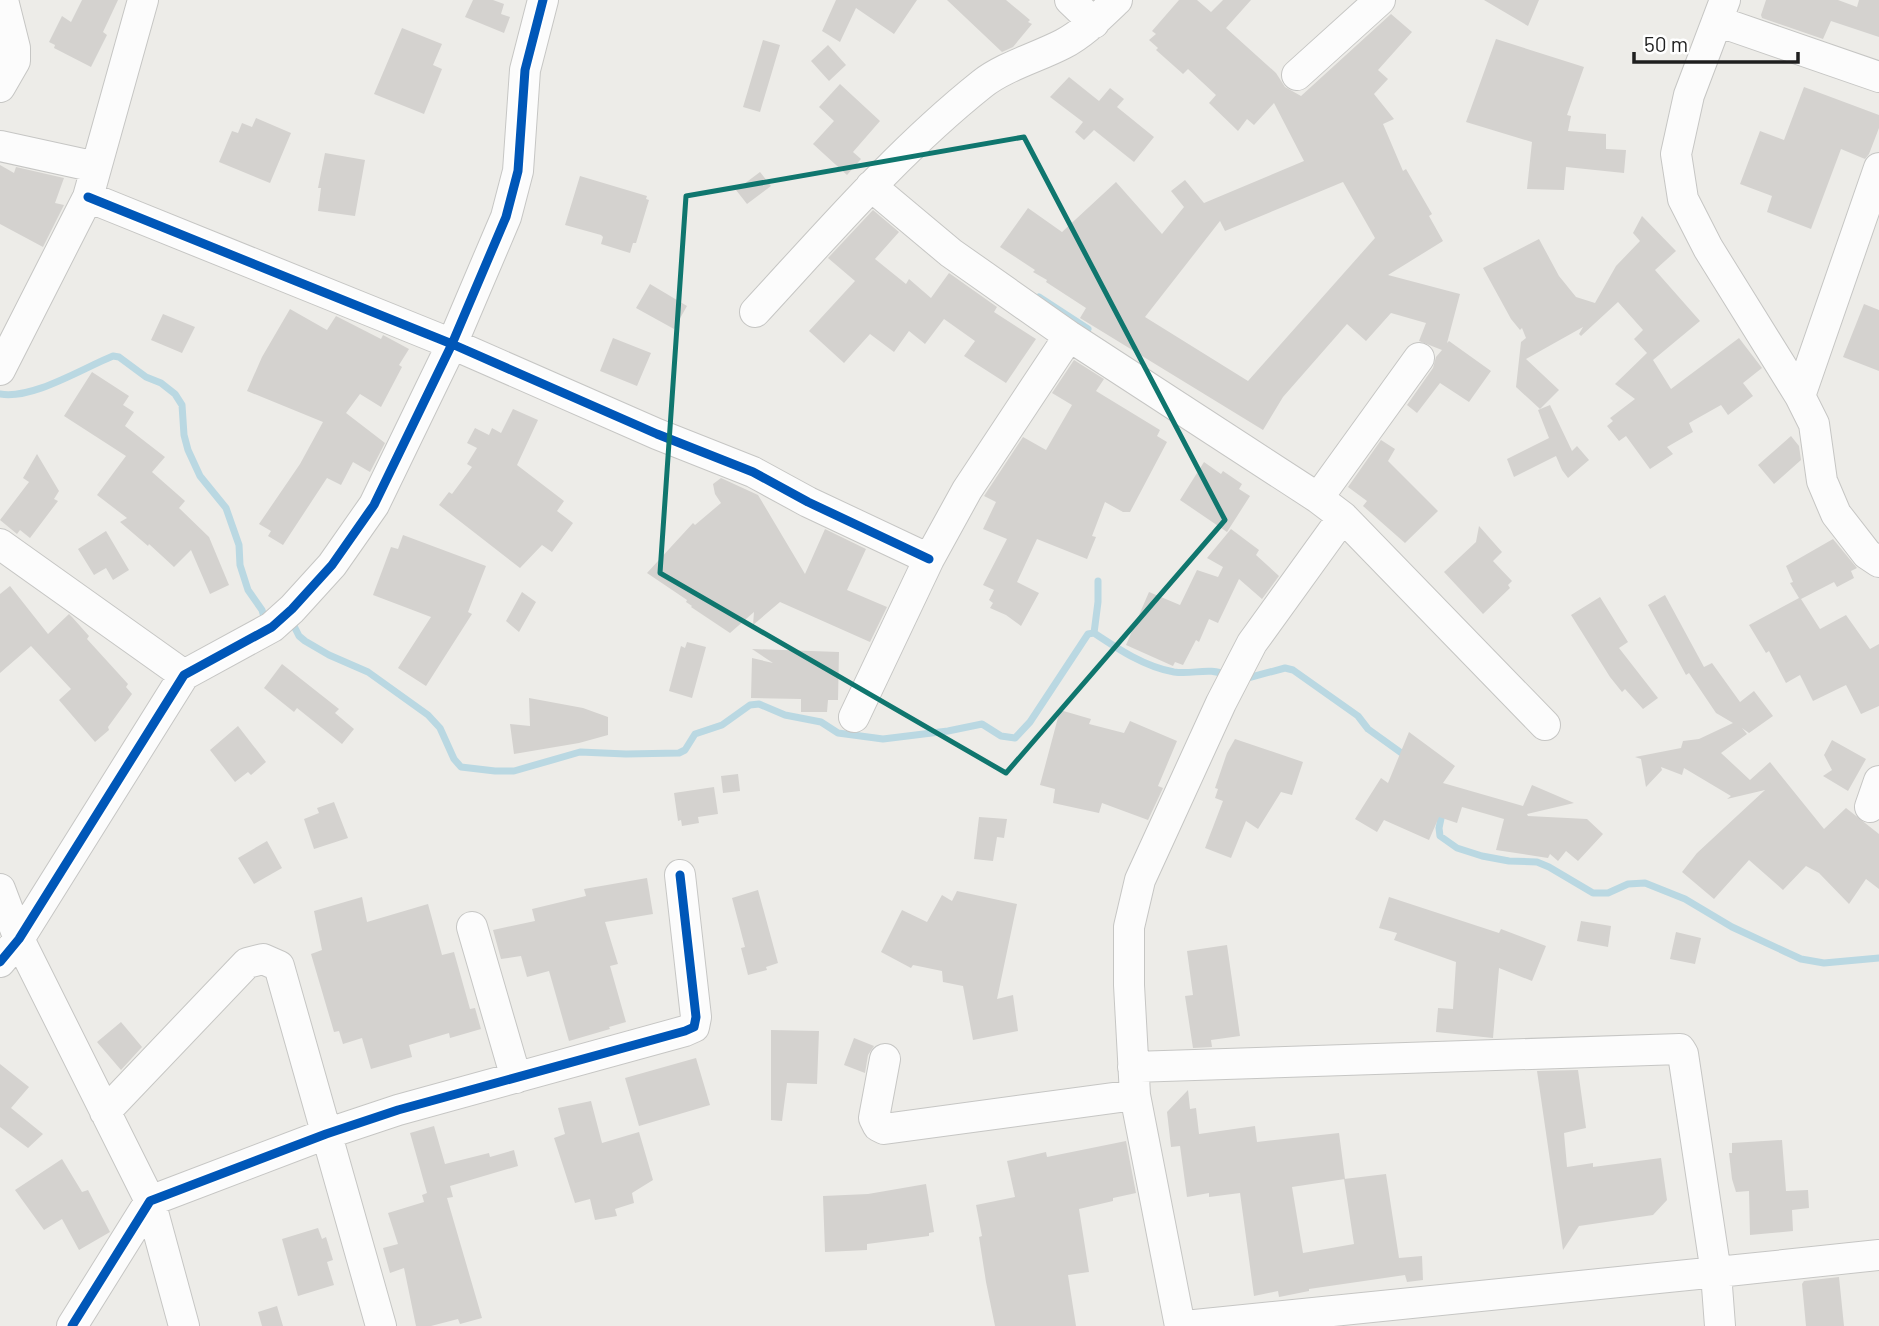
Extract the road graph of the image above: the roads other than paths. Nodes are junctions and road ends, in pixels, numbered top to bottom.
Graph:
1 (3, 0) edge
2 (143, 0) edge
3 (543, 0) edge
4 (1070, 0) edge
5 (1117, 0) edge
6 (1380, 0) edge
7 (1721, 11) edge
8 (1094, 23) junction
9 (1297, 75) dead end
10 (1879, 77) edge
11 (0, 87) edge
12 (0, 146) edge
13 (96, 167) junction
14 (1879, 168) edge
15 (871, 186) junction
16 (88, 197) junction
17 (755, 312) dead end
18 (1069, 336) junction
19 (452, 344) junction
20 (1419, 358) dead end
21 (0, 370) edge
22 (1800, 396) junction
23 (1318, 498) junction
24 (1343, 517) junction
25 (0, 544) edge
26 (929, 559) junction
27 (1879, 562) edge
28 (184, 675) junction
29 (854, 717) dead end
30 (1545, 725) dead end
31 (680, 875) dead end
32 (0, 889) edge
33 (472, 927) dead end
34 (19, 939) junction
35 (0, 962) edge
36 (885, 1059) dead end
37 (516, 1078) junction
38 (1134, 1081) junction
39 (105, 1112) junction
40 (326, 1134) junction
41 (150, 1201) junction
42 (1879, 1255) edge
43 (1716, 1273) junction
44 (72, 1326) edge
45 (184, 1326) edge
46 (381, 1326) edge
47 (1180, 1326) edge
48 (1185, 1326) edge
49 (1720, 1326) edge

1 - 11 street
2 - 13 street
3 - 19 street
4 - 8 street
5 - 8 street
6 - 9 street
7 - 10 street
7 - 22 street
8 - 15 street
12 - 13 street
13 - 16 street
14 - 22 street
15 - 17 street
15 - 18 street
16 - 19 street
16 - 21 street
18 - 23 street
18 - 26 street
19 - 26 street
19 - 28 street
20 - 23 street
22 - 27 street
23 - 24 street
24 - 30 street
24 - 38 street
25 - 28 street
26 - 29 street
28 - 34 street
31 - 37 street
32 - 34 street
33 - 37 street
34 - 35 street
34 - 39 street
36 - 38 street
37 - 40 street
38 - 43 street
38 - 47 street
39 - 40 street
39 - 41 street
40 - 41 street
40 - 46 street
41 - 44 street
41 - 45 street
42 - 43 street
43 - 48 street
43 - 49 street

